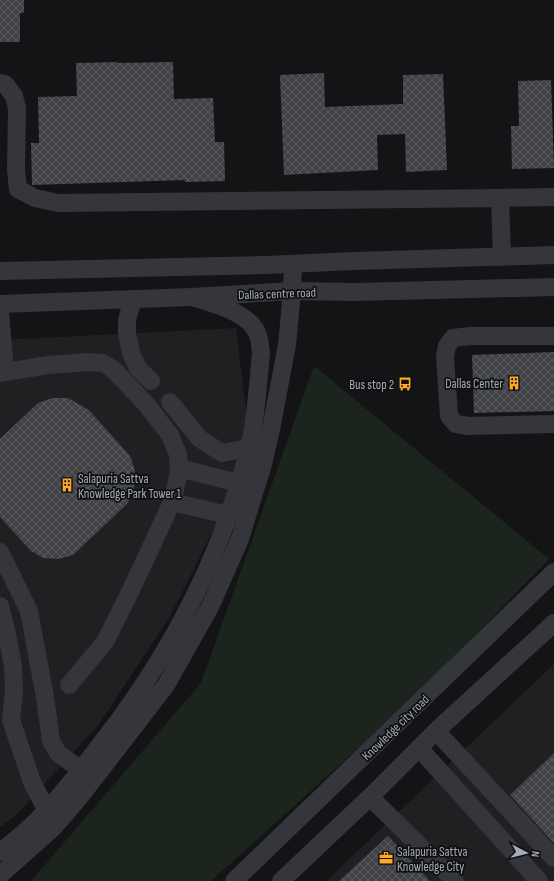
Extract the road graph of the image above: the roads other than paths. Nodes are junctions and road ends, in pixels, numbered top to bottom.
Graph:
1 (0, 83) edge
2 (554, 197) edge
3 (500, 198) junction
4 (554, 255) edge
5 (502, 257) junction
6 (293, 264) junction
7 (0, 271) edge
8 (554, 287) edge
9 (292, 292) junction
10 (192, 297) junction
11 (133, 299) junction
12 (0, 304) edge
13 (0, 311) edge
14 (554, 336) edge
15 (2, 373) edge
16 (151, 381) dead end
17 (170, 402) dead end
18 (554, 424) edge
19 (249, 448) junction
20 (179, 468) junction
21 (238, 483) junction
22 (172, 502) junction
23 (228, 515) junction
24 (0, 552) edge
25 (554, 572) edge
26 (0, 606) edge
27 (554, 623) edge
28 (69, 685) dead end
29 (436, 731) junction
30 (419, 748) junction
31 (81, 770) junction
32 (370, 797) junction
33 (46, 811) junction
34 (0, 852) edge
35 (554, 858) edge
36 (0, 875) edge
37 (234, 881) edge
38 (281, 881) edge
39 (455, 881) edge
40 (539, 881) edge

1 - 3 street
2 - 3 street
3 - 5 street
4 - 5 street
5 - 6 street
6 - 7 street
6 - 9 street
8 - 9 street, Dallas centre road
9 - 10 street, Dallas centre road
9 - 36 street
10 - 11 street, Dallas centre road
10 - 19 street
11 - 12 street, Dallas centre road
11 - 16 street
13 - 15 street
14 - 18 street
15 - 20 street
17 - 19 street
19 - 21 street
20 - 21 street
20 - 22 street
21 - 23 street
22 - 23 street
22 - 28 street
23 - 31 street
24 - 31 street
25 - 37 street, Knowledge city road
26 - 33 street
27 - 29 street
29 - 30 street
29 - 35 street
30 - 32 street
30 - 40 street
31 - 33 street
32 - 38 street
32 - 39 street
33 - 34 street

